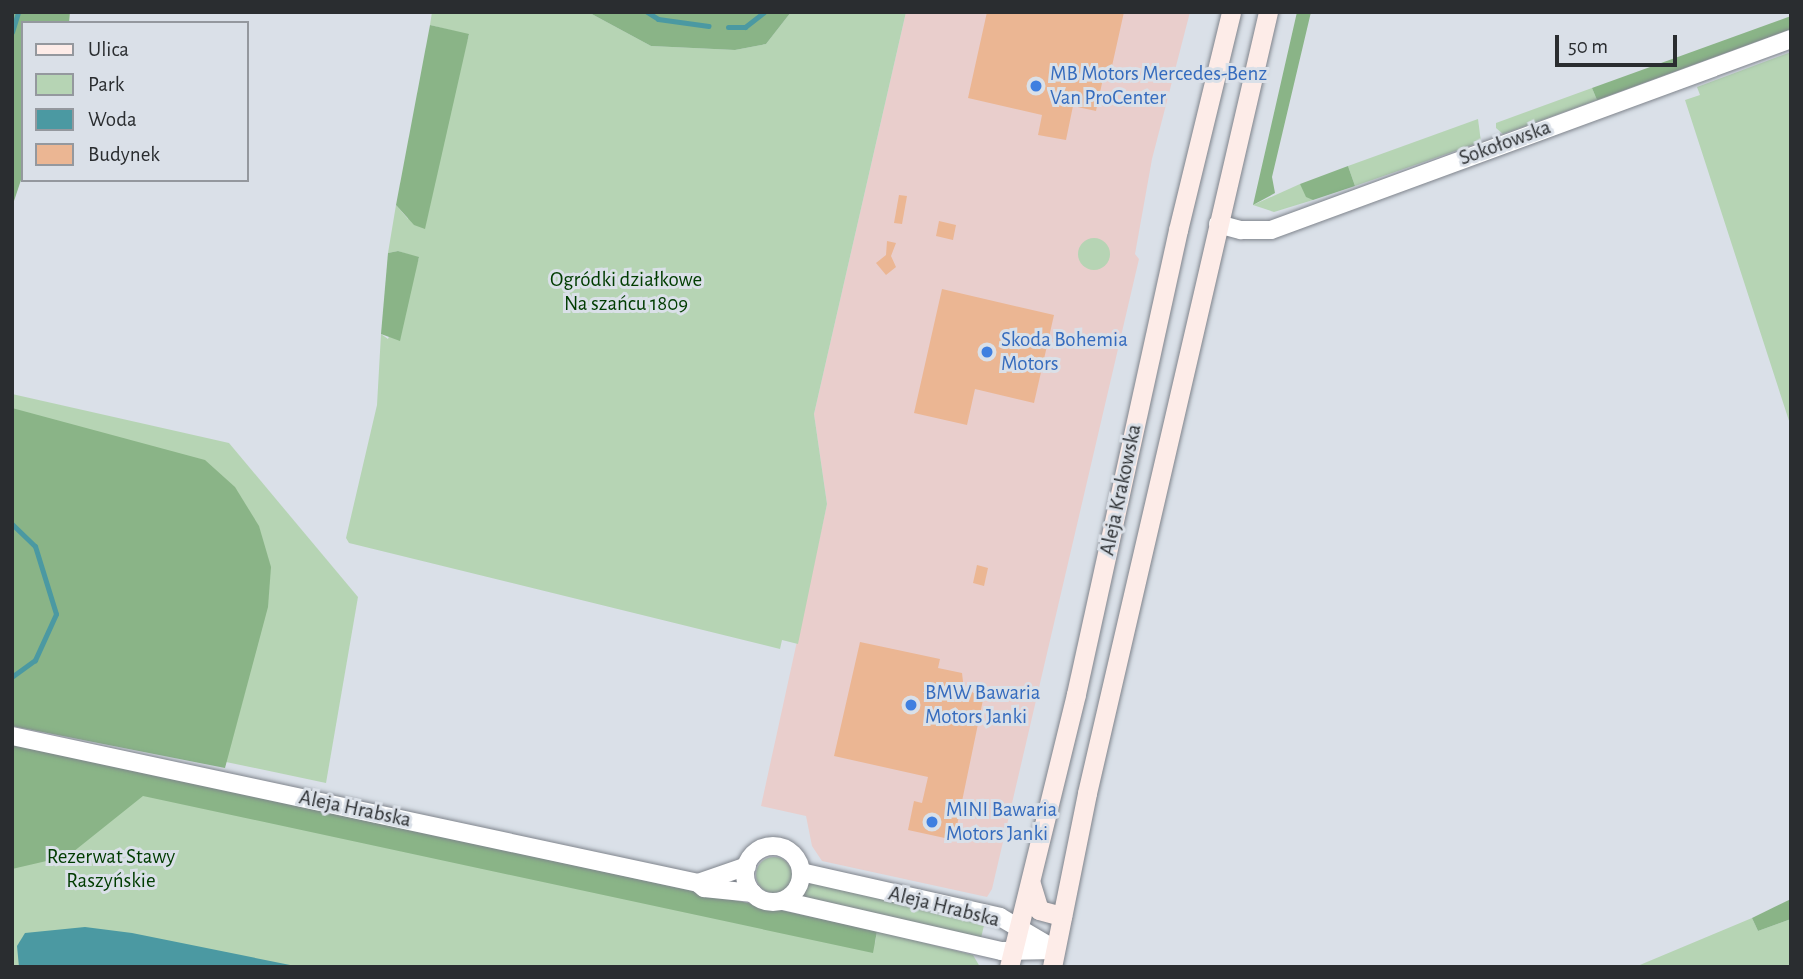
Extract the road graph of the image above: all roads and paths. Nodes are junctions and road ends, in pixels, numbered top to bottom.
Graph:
1 (1231, 12) edge
2 (1268, 12) edge
3 (1791, 39) edge
4 (1218, 224) junction
5 (12, 736) edge
6 (747, 866) junction
7 (802, 872) junction
8 (1031, 881) junction
9 (698, 883) junction
10 (753, 893) junction
11 (783, 901) junction
12 (1062, 916) junction
13 (1018, 929) junction
14 (1054, 958) edge
15 (1011, 960) edge

1 - 8 main road, Aleja Krakowska
2 - 4 main road, Aleja Krakowska
3 - 4 street, Sokołowska
4 - 12 main road, Aleja Krakowska
5 - 9 street, Aleja Hrabska
6 - 7 street
6 - 9 street
6 - 10 street
7 - 11 street
7 - 13 street, Aleja Hrabska
8 - 12 main road
8 - 13 main road, Aleja Krakowska
9 - 10 street, Aleja Hrabska
10 - 11 street
11 - 15 street, Aleja Hrabska
12 - 14 main road, Aleja Krakowska
13 - 14 street, Aleja Hrabska
13 - 15 main road, Aleja Krakowska
14 - 15 street, Aleja Hrabska

